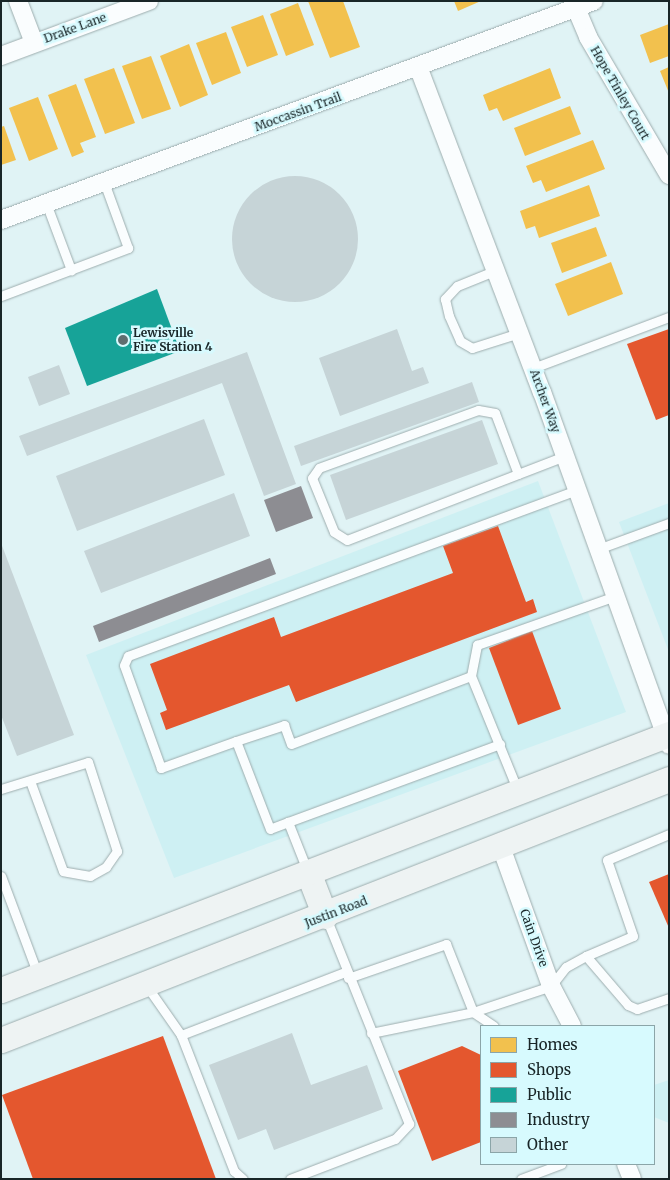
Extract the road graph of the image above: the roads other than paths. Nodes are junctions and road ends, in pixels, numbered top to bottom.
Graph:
1 (18, 1) edge
2 (149, 1) edge
3 (594, 1) edge
4 (575, 5) edge
5 (34, 43) junction
6 (1, 56) edge
7 (418, 69) junction
8 (669, 175) edge
9 (104, 182) junction
10 (46, 203) junction
11 (1, 220) edge
12 (71, 270) junction
13 (494, 271) junction
14 (1, 296) edge
15 (669, 317) edge
16 (519, 333) junction
17 (533, 368) junction
18 (565, 456) junction
19 (518, 474) junction
20 (578, 490) junction
21 (669, 523) edge
22 (598, 549) junction
23 (615, 596) junction
24 (471, 676) junction
25 (668, 738) edge
26 (236, 741) junction
27 (500, 744) junction
28 (669, 779) edge
29 (30, 781) junction
30 (1, 789) edge
31 (518, 792) junction
32 (288, 822) junction
33 (669, 834) edge
34 (501, 847) junction
35 (308, 872) junction
36 (1, 876) edge
37 (325, 916) junction
38 (586, 956) junction
39 (347, 975) junction
40 (38, 976) junction
41 (146, 985) junction
42 (551, 986) junction
43 (1, 990) edge
44 (669, 998) edge
45 (473, 1012) junction
46 (492, 1025) edge
47 (571, 1025) edge
48 (371, 1033) junction
49 (181, 1035) junction
50 (1, 1040) edge
51 (558, 1165) edge
52 (626, 1165) edge
53 (244, 1179) edge
54 (290, 1179) edge
55 (522, 1179) edge
56 (632, 1179) edge

1 - 5 street
2 - 5 street, Drake Lane
3 - 4 street, Moccassin Trail
4 - 7 street, Moccassin Trail
4 - 8 street, Hope Tinley Court
5 - 6 street, Drake Lane
7 - 9 street, Moccassin Trail
7 - 13 street, Archer Way
9 - 10 street, Moccassin Trail
9 - 12 lane
10 - 11 street, Moccassin Trail
10 - 12 lane
12 - 14 lane
13 - 16 street, Archer Way
13 - 16 lane
15 - 17 lane
16 - 17 street, Archer Way
17 - 18 street, Archer Way
18 - 19 lane
18 - 20 street, Archer Way
19 - 19 lane
20 - 22 street, Archer Way
20 - 26 lane
21 - 22 lane
22 - 23 street, Archer Way
23 - 24 lane
23 - 25 street, Archer Way
24 - 26 lane
24 - 27 lane
25 - 31 main road
26 - 32 lane
27 - 31 lane
27 - 32 lane
28 - 34 main road, Justin Road
29 - 29 lane
29 - 30 lane
31 - 35 main road
32 - 35 lane
33 - 38 lane
34 - 37 main road, Justin Road
34 - 42 street, Cain Drive
35 - 37 main road
35 - 40 main road
36 - 40 lane
37 - 39 lane
37 - 41 main road, Justin Road
38 - 42 lane
38 - 44 lane
39 - 45 lane
39 - 48 lane
39 - 49 lane
40 - 43 main road
41 - 49 lane
41 - 50 main road, Justin Road
42 - 45 lane
42 - 47 street, Cain Drive
45 - 46 lane
45 - 48 lane
48 - 54 lane
49 - 53 lane
51 - 55 lane
52 - 56 street

